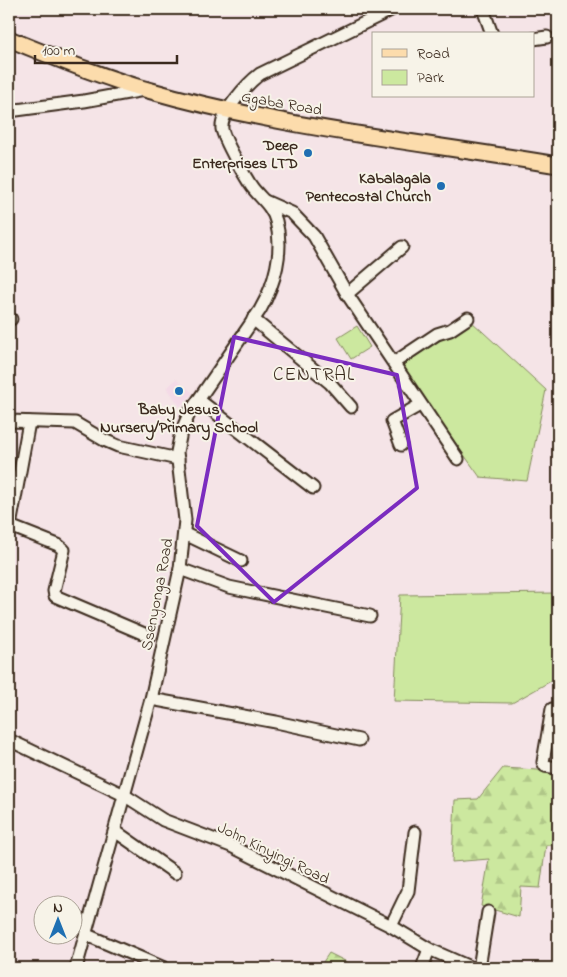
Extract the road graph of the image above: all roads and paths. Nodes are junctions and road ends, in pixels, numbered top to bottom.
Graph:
1 (393, 9) edge
2 (482, 9) edge
3 (376, 12) edge
4 (491, 32) edge
5 (547, 37) dead end
6 (9, 39) edge
7 (534, 39) edge
8 (146, 90) junction
9 (229, 110) junction
10 (9, 111) edge
11 (558, 165) edge
12 (265, 200) junction
13 (402, 247) dead end
14 (347, 294) junction
15 (468, 318) dead end
16 (253, 319) junction
17 (395, 362) junction
18 (198, 400) junction
19 (420, 405) junction
20 (351, 407) dead end
21 (9, 421) edge
22 (29, 422) junction
23 (401, 445) dead end
24 (178, 459) junction
25 (458, 459) dead end
26 (313, 488) dead end
27 (185, 534) junction
28 (241, 561) dead end
29 (180, 569) junction
30 (370, 616) dead end
31 (156, 639) junction
32 (151, 699) junction
33 (552, 709) dead end
34 (359, 740) dead end
35 (9, 742) edge
36 (558, 768) edge
37 (124, 795) junction
38 (115, 831) junction
39 (415, 832) dead end
40 (175, 873) dead end
41 (488, 912) dead end
42 (391, 926) junction
43 (87, 934) junction
44 (429, 949) junction
45 (76, 968) edge
46 (164, 968) edge
47 (422, 968) edge
48 (472, 968) edge
49 (479, 968) edge

1 - 3 street
2 - 4 street
3 - 9 street
5 - 7 street
6 - 8 main road, Ggaba Road
8 - 9 main road, Ggaba Road
8 - 10 street
9 - 11 main road, Ggaba Road
9 - 12 street, Ssenyonga Road
12 - 14 street
12 - 16 street, Ssenyonga Road
13 - 14 street
14 - 17 street
15 - 17 street
16 - 18 street, Ssenyonga Road
16 - 20 street
17 - 19 street
18 - 24 street, Ssenyonga Road
18 - 26 street
19 - 23 street
19 - 25 street
21 - 22 street
22 - 24 street
22 - 31 street
24 - 27 street, Ssenyonga Road
27 - 28 street
27 - 29 street, Ssenyonga Road
29 - 30 street
29 - 31 street, Ssenyonga Road
31 - 32 street, Ssenyonga Road
32 - 34 street
32 - 37 street, Ssenyonga Road
33 - 36 street
35 - 37 street, John Kinyingi Road
37 - 38 street, Ssenyonga Road
37 - 42 street, John Kinyingi Road
38 - 40 street
38 - 43 street, Ssenyonga Road
39 - 42 street
41 - 49 street
42 - 44 street, John Kinyingi Road
43 - 45 street, Ssenyonga Road
43 - 46 street
44 - 47 street
44 - 48 street, John Kinyingi Road

